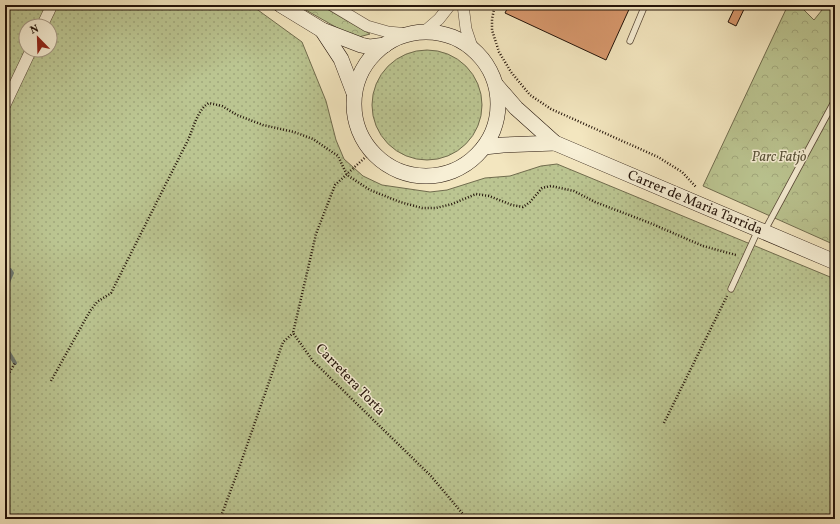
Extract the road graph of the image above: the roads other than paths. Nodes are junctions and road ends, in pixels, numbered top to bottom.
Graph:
1 (52, 5) edge
2 (281, 5) edge
3 (332, 5) edge
4 (450, 5) edge
5 (463, 5) edge
6 (645, 5) edge
7 (46, 18) edge
8 (322, 30) junction
9 (416, 33) junction
10 (630, 41) dead end
11 (385, 45) junction
12 (473, 50) junction
13 (27, 58) edge
14 (495, 84) junction
15 (354, 94) junction
16 (835, 100) edge
17 (5, 106) edge
18 (555, 143) junction
19 (484, 147) junction
20 (761, 231) junction
21 (835, 262) edge
22 (731, 289) road end

1 - 7 street
2 - 8 main road
3 - 9 street
4 - 9 street
5 - 12 street
6 - 10 lane
8 - 11 main road
8 - 15 main road
9 - 11 main road
9 - 12 main road
11 - 15 main road
12 - 14 main road
13 - 17 street
14 - 18 main road, Carrer de Maria Tarrida
14 - 19 main road
15 - 19 main road
16 - 20 lane
18 - 19 main road, Carrer de Maria Tarrida
18 - 20 main road, Carrer de Maria Tarrida
20 - 21 main road, Carrer de Maria Tarrida
20 - 22 lane

